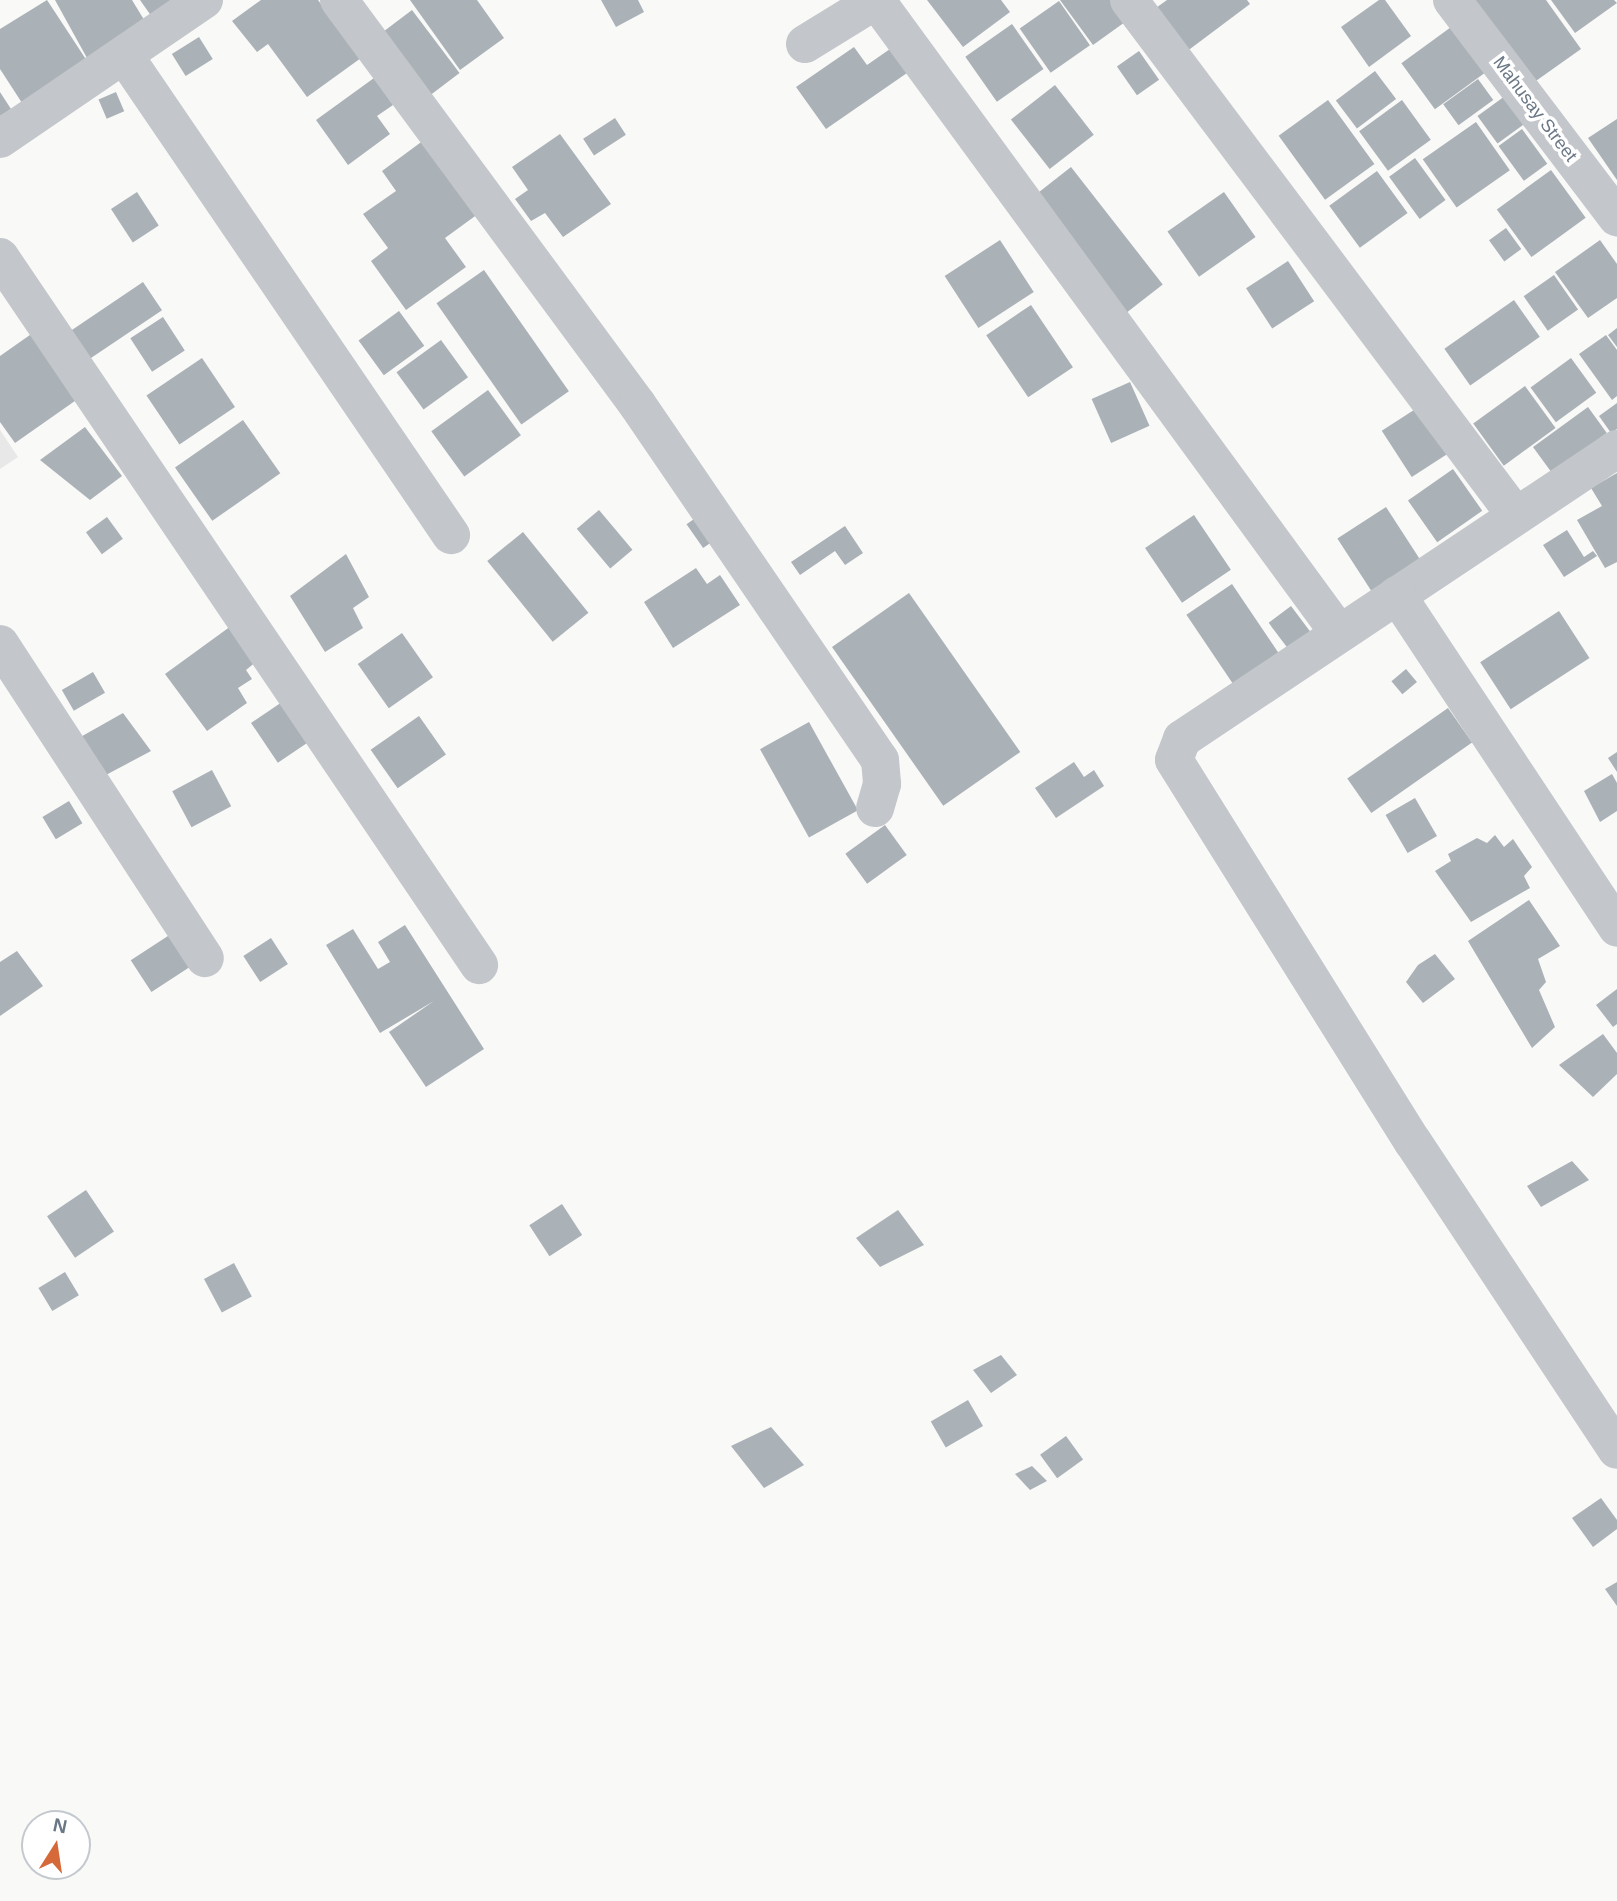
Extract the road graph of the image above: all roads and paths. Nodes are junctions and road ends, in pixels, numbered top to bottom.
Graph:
1 (204, 0) edge
2 (339, 0) edge
3 (875, 0) edge
4 (1129, 0) edge
5 (1452, 0) edge
6 (805, 44) dead end
7 (124, 55) junction
8 (0, 139) edge
9 (1617, 217) edge
10 (0, 257) edge
11 (1617, 449) edge
12 (1516, 516) junction
13 (451, 535) dead end
14 (1397, 594) junction
15 (1339, 633) junction
16 (0, 644) edge
17 (875, 808) dead end
18 (1617, 928) edge
19 (205, 958) dead end
20 (479, 965) dead end
21 (1617, 1450) edge

1 - 7 street
2 - 17 street
3 - 6 street
3 - 15 street
4 - 12 street
5 - 9 street, Mahusay Street
7 - 8 street
7 - 13 street
10 - 20 street
11 - 12 street
12 - 14 street
14 - 15 street
14 - 18 street
15 - 21 street
16 - 19 street

